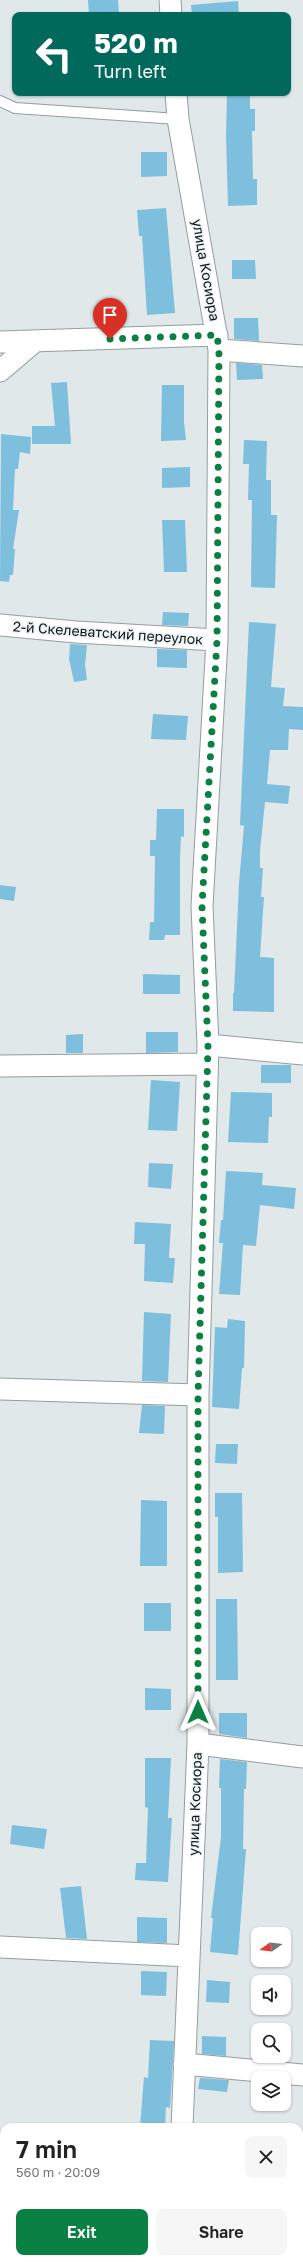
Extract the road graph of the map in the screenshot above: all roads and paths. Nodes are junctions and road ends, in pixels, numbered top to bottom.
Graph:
1 (170, 0) edge
2 (171, 12) edge
3 (176, 96) edge
4 (0, 102) edge
5 (178, 119) junction
6 (0, 342) edge
7 (34, 342) junction
8 (218, 342) junction
9 (303, 356) edge
10 (0, 371) edge
11 (0, 625) edge
12 (217, 640) junction
13 (303, 1054) edge
14 (208, 1055) junction
15 (0, 1066) edge
16 (0, 1389) edge
17 (198, 1395) junction
18 (198, 1744) junction
19 (303, 1757) edge
20 (0, 1947) edge
21 (189, 1956) junction
22 (184, 2064) junction
23 (303, 2075) edge
24 (182, 2123) edge

1 - 2 street
3 - 5 street, улица Косиора
4 - 5 lane
5 - 8 street, улица Косиора
6 - 7 street
7 - 8 street
7 - 10 street
8 - 9 street
8 - 12 street, улица Косиора
11 - 12 street, 2-й Скелеватский переулок
12 - 14 street, улица Косиора
13 - 14 street
14 - 15 street
14 - 17 street, улица Косиора
16 - 17 street
17 - 18 street, улица Косиора
18 - 19 street
18 - 21 street, улица Косиора
20 - 21 street
21 - 22 street, улица Косиора
22 - 23 street
22 - 24 street, улица Косиора

